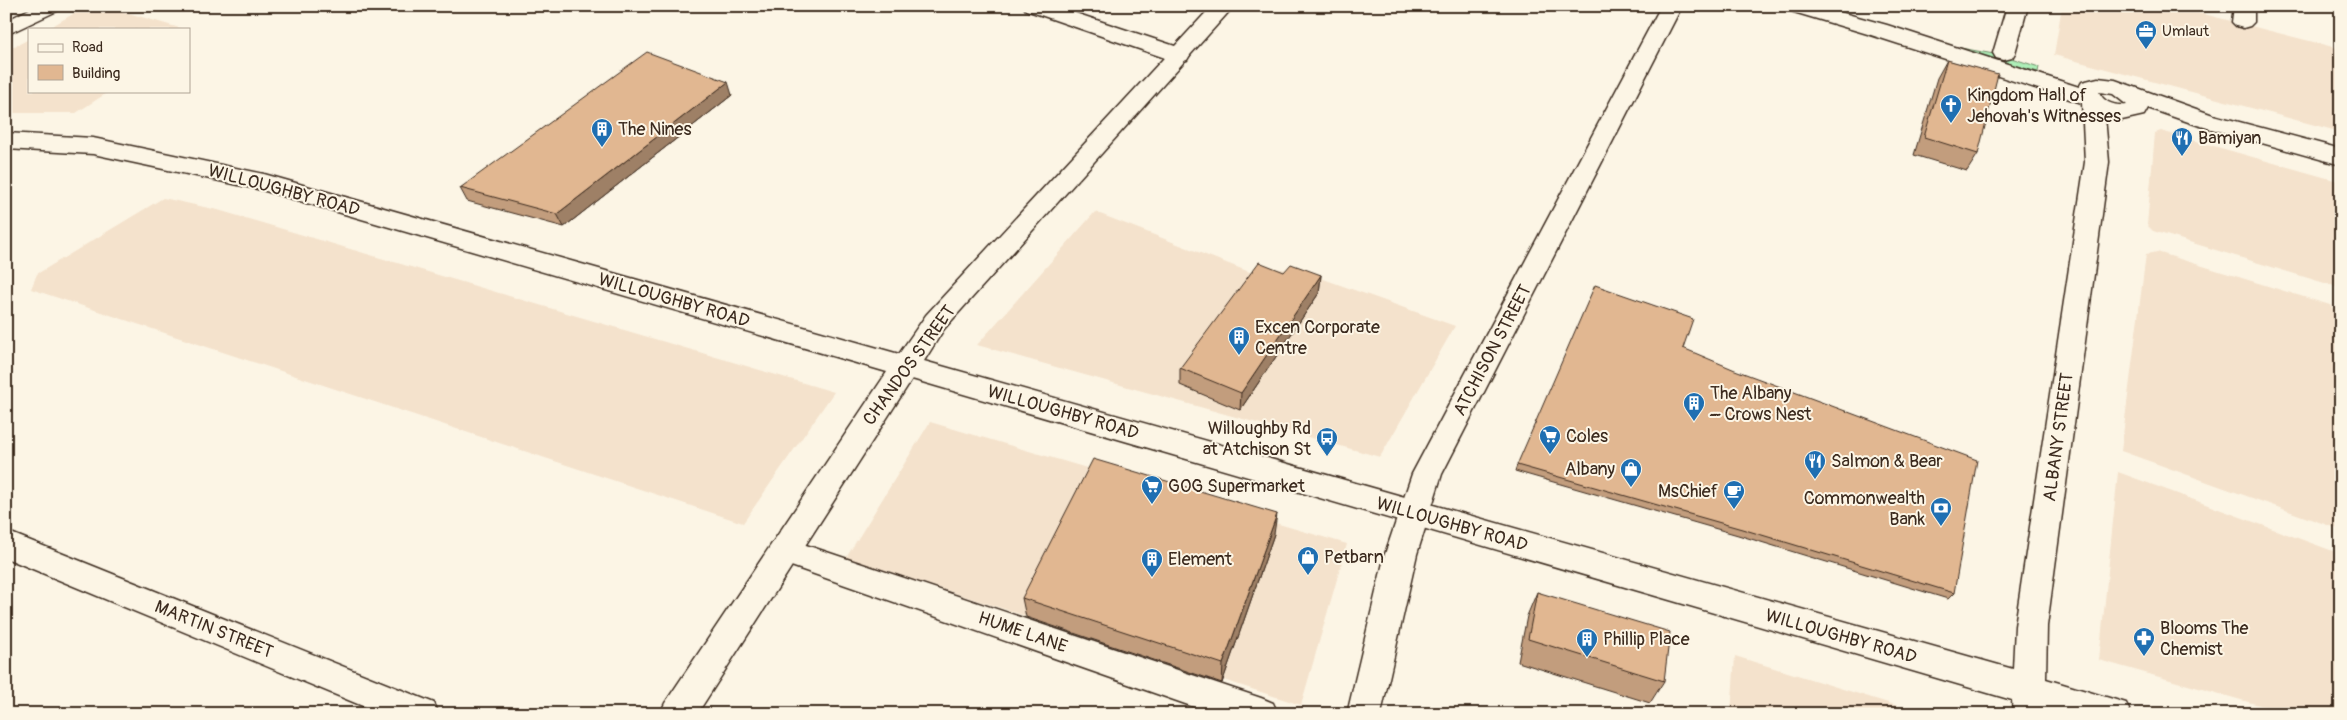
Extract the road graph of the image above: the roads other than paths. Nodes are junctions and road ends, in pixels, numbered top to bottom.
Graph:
1 (52, 6) edge
2 (1033, 6) edge
3 (1224, 6) edge
4 (1672, 6) edge
5 (1794, 6) edge
6 (2018, 6) edge
7 (6, 29) edge
8 (1878, 30) junction
9 (2004, 53) junction
10 (1179, 55) junction
11 (2093, 95) junction
12 (2131, 105) junction
13 (6, 141) edge
14 (2341, 157) edge
15 (2097, 162) junction
16 (905, 366) junction
17 (1413, 513) junction
18 (6, 544) edge
19 (786, 551) junction
20 (2029, 702) edge
21 (422, 714) edge
22 (677, 714) edge
23 (1260, 714) edge
24 (1364, 714) edge
25 (2114, 714) edge

1 - 7 street
2 - 10 street
3 - 10 street, CHANDOS STREET
4 - 17 street, ATCHISON STREET
5 - 8 street
6 - 9 street
8 - 9 street
8 - 11 street
9 - 11 street
10 - 16 street, CHANDOS STREET
11 - 12 street
11 - 15 street, ALBANY STREET
12 - 14 street
12 - 15 street, ALBANY STREET
13 - 16 street, WILLOUGHBY ROAD
15 - 20 street, ALBANY STREET
16 - 17 street, WILLOUGHBY ROAD
16 - 19 street, CHANDOS STREET
17 - 20 street, WILLOUGHBY ROAD
17 - 24 street, ATCHISON STREET
18 - 21 street, MARTIN STREET
19 - 22 street, CHANDOS STREET
19 - 23 street, HUME LANE
20 - 25 street, WILLOUGHBY ROAD

